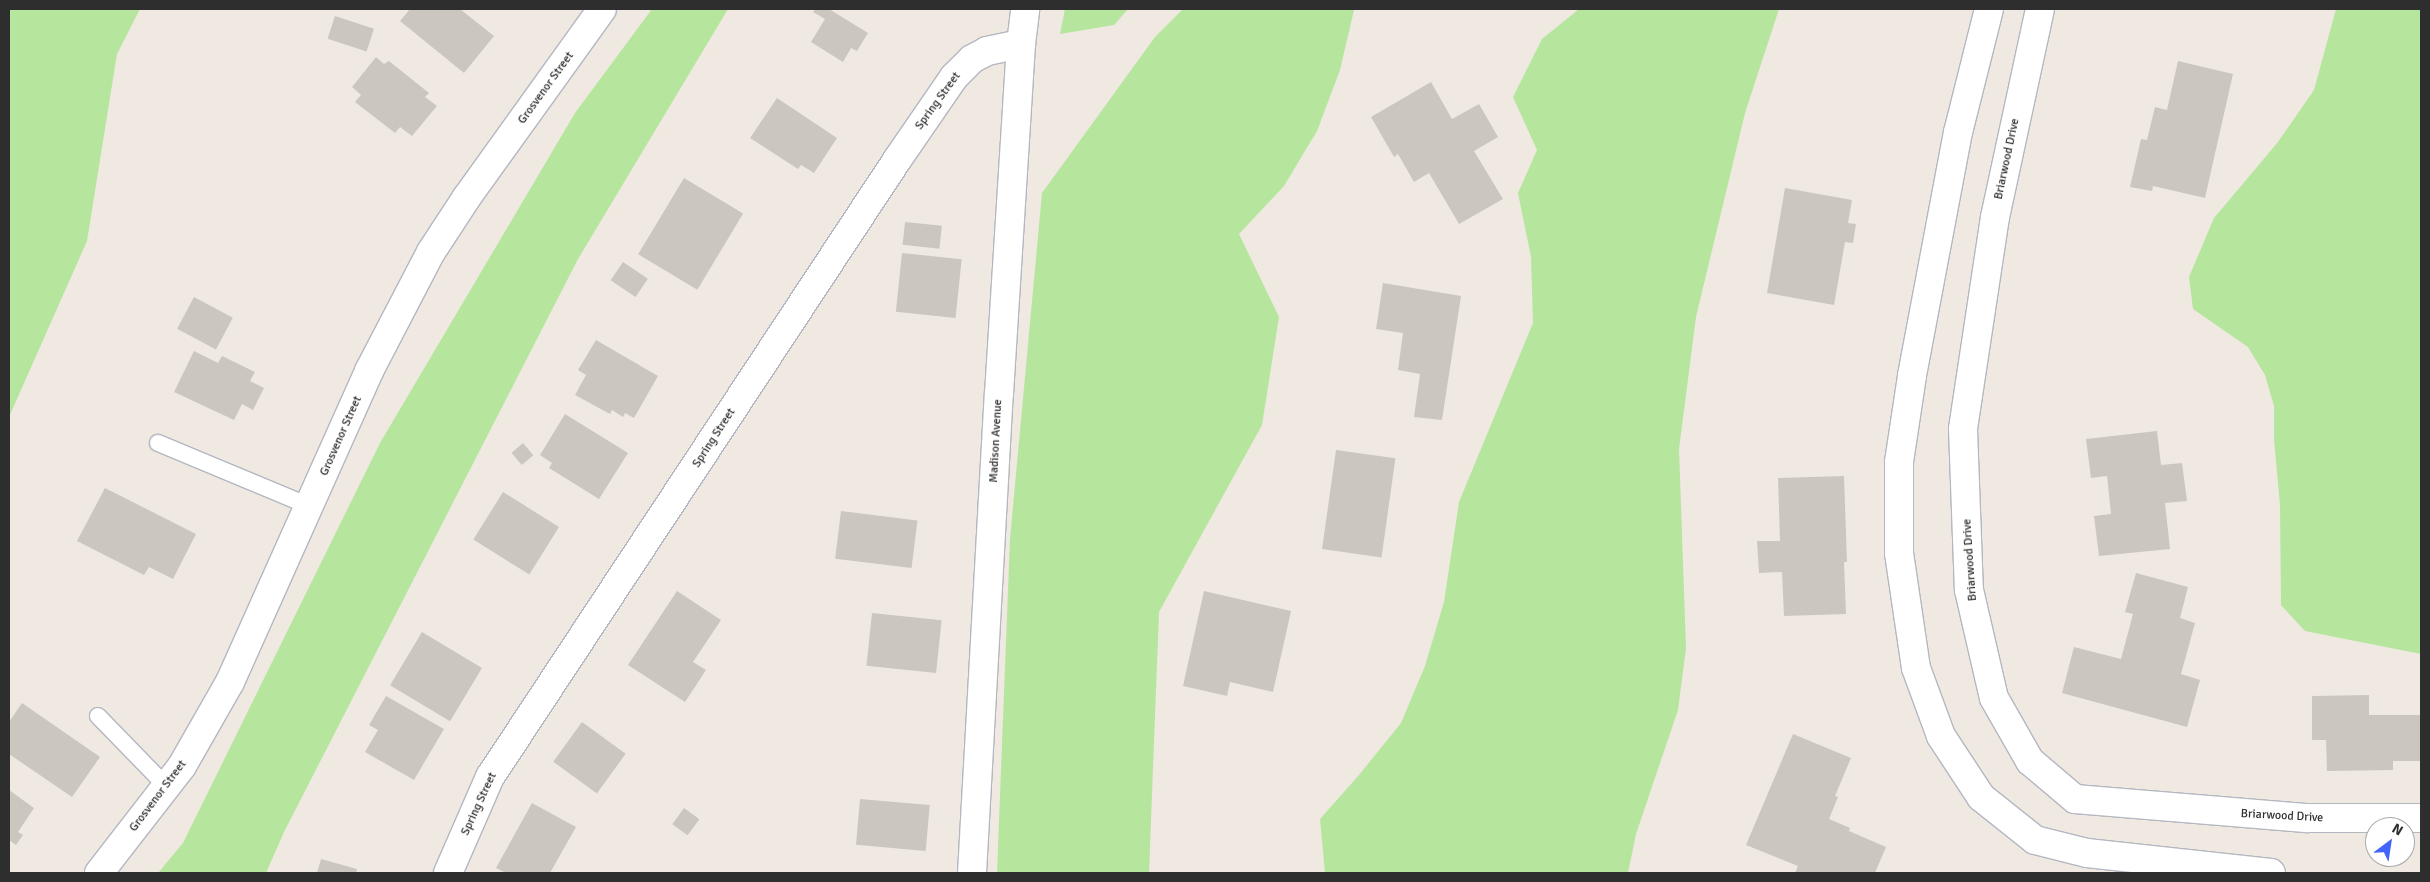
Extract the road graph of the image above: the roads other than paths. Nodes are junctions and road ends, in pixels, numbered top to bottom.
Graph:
1 (602, 9) edge
2 (1025, 9) edge
3 (1989, 9) edge
4 (2040, 9) edge
5 (1021, 44) junction
6 (158, 443) dead end
7 (309, 506) junction
8 (98, 716) dead end
9 (166, 786) junction
10 (2421, 818) edge
11 (99, 873) edge
12 (448, 873) edge
13 (972, 873) edge
14 (2271, 873) edge

1 - 7 street, Grosvenor Street
2 - 5 street, Madison Avenue
3 - 14 street
4 - 10 street, Briarwood Drive
5 - 12 street, Spring Street
5 - 13 street, Madison Avenue
6 - 7 lane
7 - 9 street, Grosvenor Street
8 - 9 lane
9 - 11 street, Grosvenor Street

